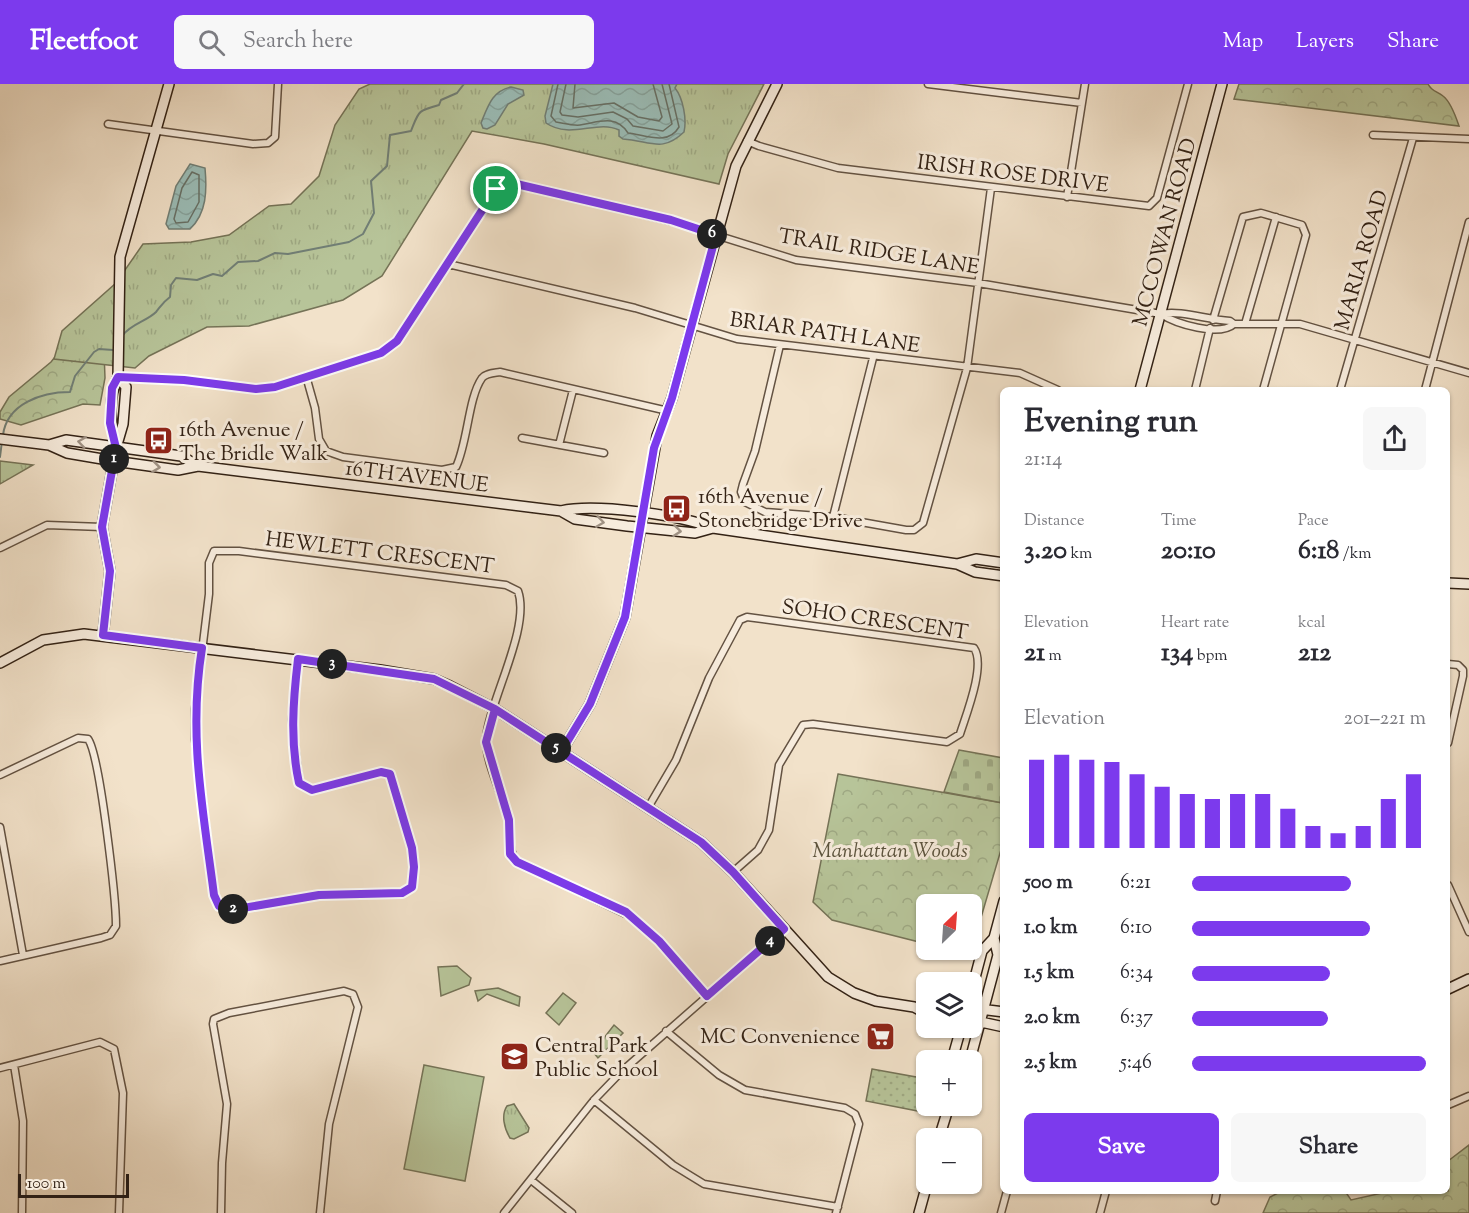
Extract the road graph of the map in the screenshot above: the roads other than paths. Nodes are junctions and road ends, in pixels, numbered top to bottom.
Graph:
1 (169, 84) edge
2 (278, 84) edge
3 (777, 84) edge
4 (928, 84) edge
5 (1085, 84) edge
6 (1188, 84) edge
7 (1222, 84) edge
8 (990, 87) edge
9 (1082, 103) junction
10 (108, 124) dead end
11 (155, 133) junction
12 (1373, 135) dead end
13 (1413, 138) junction
14 (1469, 139) edge
15 (747, 141) junction
16 (991, 188) junction
17 (1067, 197) junction
18 (1276, 217) junction
19 (1469, 222) edge
20 (716, 235) junction
21 (448, 264) junction
22 (978, 284) junction
23 (1161, 314) junction
24 (1213, 320) junction
25 (1234, 324) junction
26 (1245, 324) junction
27 (1280, 324) junction
28 (692, 325) junction
29 (1210, 328) junction
30 (1355, 342) junction
31 (780, 345) junction
32 (873, 358) junction
33 (1431, 362) junction
34 (967, 368) junction
35 (1469, 373) edge
36 (306, 376) junction
37 (118, 377) junction
38 (1052, 387) edge
39 (1141, 387) edge
40 (1196, 387) edge
41 (1264, 387) edge
42 (1341, 387) edge
43 (1426, 387) edge
44 (573, 390) junction
45 (668, 411) junction
46 (522, 438) dead end
47 (0, 439) edge
48 (48, 445) junction
49 (559, 445) junction
50 (116, 448) junction
51 (604, 453) dead end
52 (114, 461) junction
53 (198, 466) junction
54 (561, 511) junction
55 (642, 514) junction
56 (833, 517) junction
57 (102, 527) junction
58 (640, 527) junction
59 (713, 528) junction
60 (0, 548) edge
61 (1000, 563) edge
62 (957, 564) junction
63 (1000, 575) edge
64 (1450, 583) edge
65 (1469, 584) edge
66 (103, 635) junction
67 (202, 648) junction
68 (298, 659) junction
69 (0, 663) edge
70 (1450, 664) edge
71 (495, 709) junction
72 (1450, 734) edge
73 (561, 752) junction
74 (0, 776) edge
75 (648, 806) junction
76 (0, 827) edge
77 (733, 872) junction
78 (1450, 889) edge
79 (1000, 916) edge
80 (784, 929) junction
81 (1469, 932) edge
82 (994, 938) junction
83 (23, 956) junction
84 (0, 961) edge
85 (976, 972) edge
86 (1469, 979) edge
87 (1450, 988) edge
88 (707, 996) junction
89 (914, 1007) edge
90 (984, 1009) junction
91 (1000, 1011) edge
92 (982, 1012) edge
93 (982, 1022) edge
94 (1000, 1026) edge
95 (666, 1031) junction
96 (14, 1065) junction
97 (0, 1068) edge
98 (1469, 1096) edge
99 (594, 1100) junction
100 (1450, 1104) edge
101 (531, 1180) junction
102 (924, 1194) edge
103 (1006, 1194) edge
104 (1105, 1194) edge
105 (1216, 1194) edge
106 (1215, 1201) dead end
107 (837, 1210) edge
108 (22, 1213) edge
109 (119, 1213) edge
110 (221, 1213) edge
111 (320, 1213) edge
112 (504, 1213) edge
113 (572, 1213) edge
114 (919, 1213) edge
115 (1001, 1213) edge
116 (1100, 1213) edge

1 - 11 street
2 - 11 street
3 - 15 street
4 - 8 street
5 - 9 street
6 - 17 street, IRISH ROSE DRIVE
7 - 23 street, MCCOWAN ROAD
8 - 9 street
9 - 17 street
10 - 11 street
11 - 37 street
12 - 13 street
13 - 14 street
13 - 30 street, MARIA ROAD
15 - 16 street, IRISH ROSE DRIVE
15 - 20 street
16 - 17 street, IRISH ROSE DRIVE
16 - 22 street
18 - 24 street
18 - 26 street
18 - 27 street
19 - 33 street
20 - 21 street, TRAIL RIDGE LANE
20 - 22 street, TRAIL RIDGE LANE
20 - 28 street
21 - 28 street, BRIAR PATH LANE
21 - 36 street, TRAIL RIDGE LANE
22 - 23 street, TRAIL RIDGE LANE
22 - 34 street
23 - 24 street
23 - 29 street
23 - 39 street, MCCOWAN ROAD
24 - 25 street
25 - 26 street
25 - 29 street
26 - 27 street
27 - 30 street
27 - 41 street
28 - 31 street, BRIAR PATH LANE
28 - 45 street
29 - 40 street
30 - 33 street
30 - 42 street, MARIA ROAD
31 - 32 street, BRIAR PATH LANE
31 - 56 street
32 - 34 street, BRIAR PATH LANE
32 - 56 street
33 - 35 street
33 - 43 street
34 - 38 street, BRIAR PATH LANE
34 - 56 street
36 - 37 street, TRAIL RIDGE LANE
36 - 44 street
37 - 50 street
44 - 45 street
44 - 49 street
45 - 55 street
46 - 49 street
47 - 48 street, 16TH AVENUE
50 -> 48 street, 16TH AVENUE
48 - 52 street, 16TH AVENUE
49 - 51 street
50 - 52 street
50 - 53 street, 16TH AVENUE
52 -> 53 street, 16TH AVENUE
52 - 57 street
53 - 54 street, 16TH AVENUE
54 - 55 street, 16TH AVENUE
54 -> 58 street, 16TH AVENUE
55 - 58 street
55 - 59 street, 16TH AVENUE
57 - 60 street
57 - 66 street
58 -> 59 street, 16TH AVENUE
58 - 73 street
59 - 62 street, 16TH AVENUE
61 - 62 street, 16TH AVENUE
62 - 63 street, 16TH AVENUE
64 - 65 street
66 - 67 street
66 - 69 street
67 - 68 street
67 - 68 street
67 - 71 street, HEWLETT CRESCENT
68 - 71 street
70 - 72 street
71 - 73 street
71 - 88 street
73 - 75 street
74 - 83 street
75 - 77 street
75 - 77 street, SOHO CRESCENT
76 - 83 street
77 - 80 street
78 - 81 street
79 - 82 street
80 - 88 street
80 - 89 street
82 - 85 street
82 - 90 street
83 - 84 street
86 - 87 street
88 - 95 street
90 - 91 street
90 - 92 street
93 - 94 street
95 - 99 street
95 - 107 street
96 - 97 street
96 - 108 street
96 - 109 street
98 - 100 street
99 - 101 street
99 - 107 street
101 - 112 street
101 - 113 street
102 - 114 street
103 - 115 street
104 - 116 street
105 - 106 street
110 - 111 street

